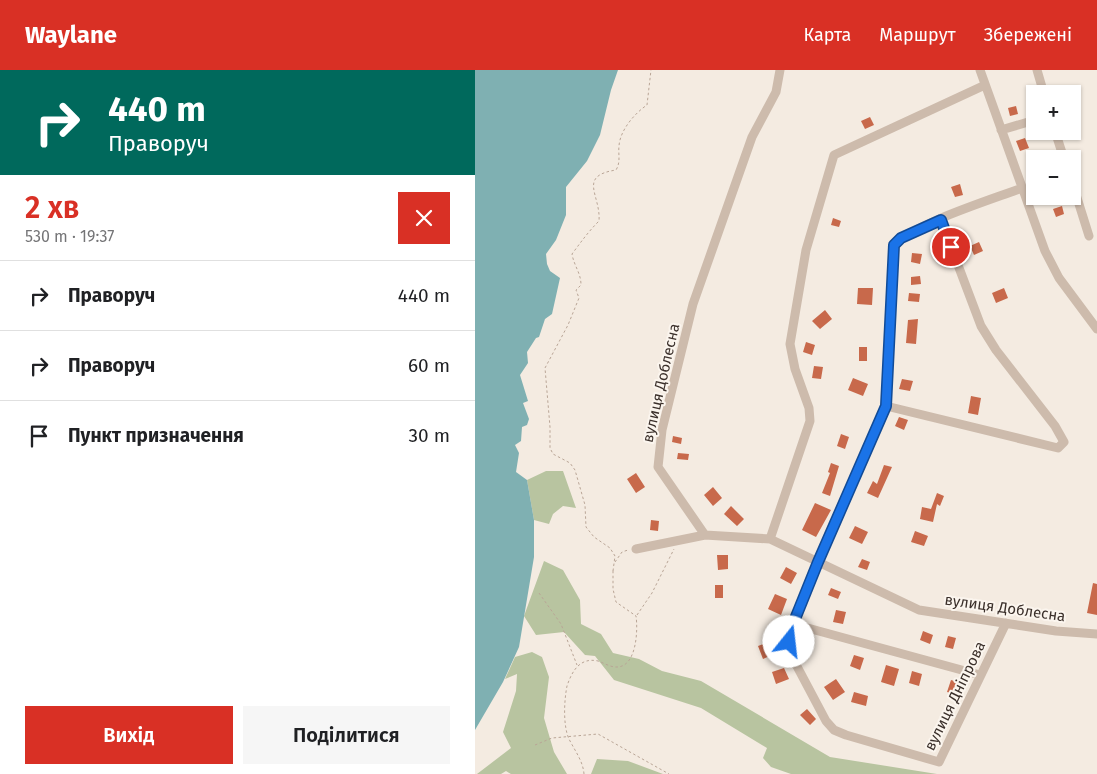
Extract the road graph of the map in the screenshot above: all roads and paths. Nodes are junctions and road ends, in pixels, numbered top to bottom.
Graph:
1 (651, 70) edge
2 (780, 70) edge
3 (980, 70) edge
4 (1037, 70) edge
5 (985, 85) junction
6 (1041, 85) edge
7 (1026, 123) edge
8 (1001, 130) junction
9 (1022, 188) junction
10 (1079, 205) edge
11 (941, 220) junction
12 (1089, 236) dead end
13 (1097, 328) edge
14 (886, 406) junction
15 (705, 535) junction
16 (770, 539) junction
17 (679, 540) junction
18 (636, 549) joint
19 (818, 562) junction
20 (613, 571) junction
21 (539, 593) dead end
22 (636, 616) junction
23 (1006, 623) junction
24 (793, 624) junction
25 (1097, 634) edge
26 (577, 666) junction
27 (980, 675) junction
28 (569, 738) junction
29 (535, 745) dead end
30 (584, 774) edge
31 (669, 774) edge

1 - 20 path
2 - 15 street, вулиця Доблесна
3 - 5 street
4 - 6 street
5 - 8 street
5 - 16 street
7 - 8 street
8 - 9 street
9 - 11 street
9 - 13 street
10 - 12 street
11 - 14 street, вулиця Дніпрова
11 - 14 street
14 - 19 street, вулиця Дніпрова
15 - 16 street, вулиця Доблесна
15 - 17 street
16 - 19 street, вулиця Доблесна
17 - 18 street
17 - 22 path
18 - 20 path
19 - 23 street, вулиця Доблесна
19 - 24 street, вулиця Дніпрова
20 - 22 path
21 - 26 path
22 - 26 path
23 - 25 street, вулиця Доблесна
23 - 27 street, вулиця Дніпрова
24 - 27 street
24 - 27 street, вулиця Дніпрова
26 - 28 path
28 - 29 path
28 - 30 path
28 - 31 path

